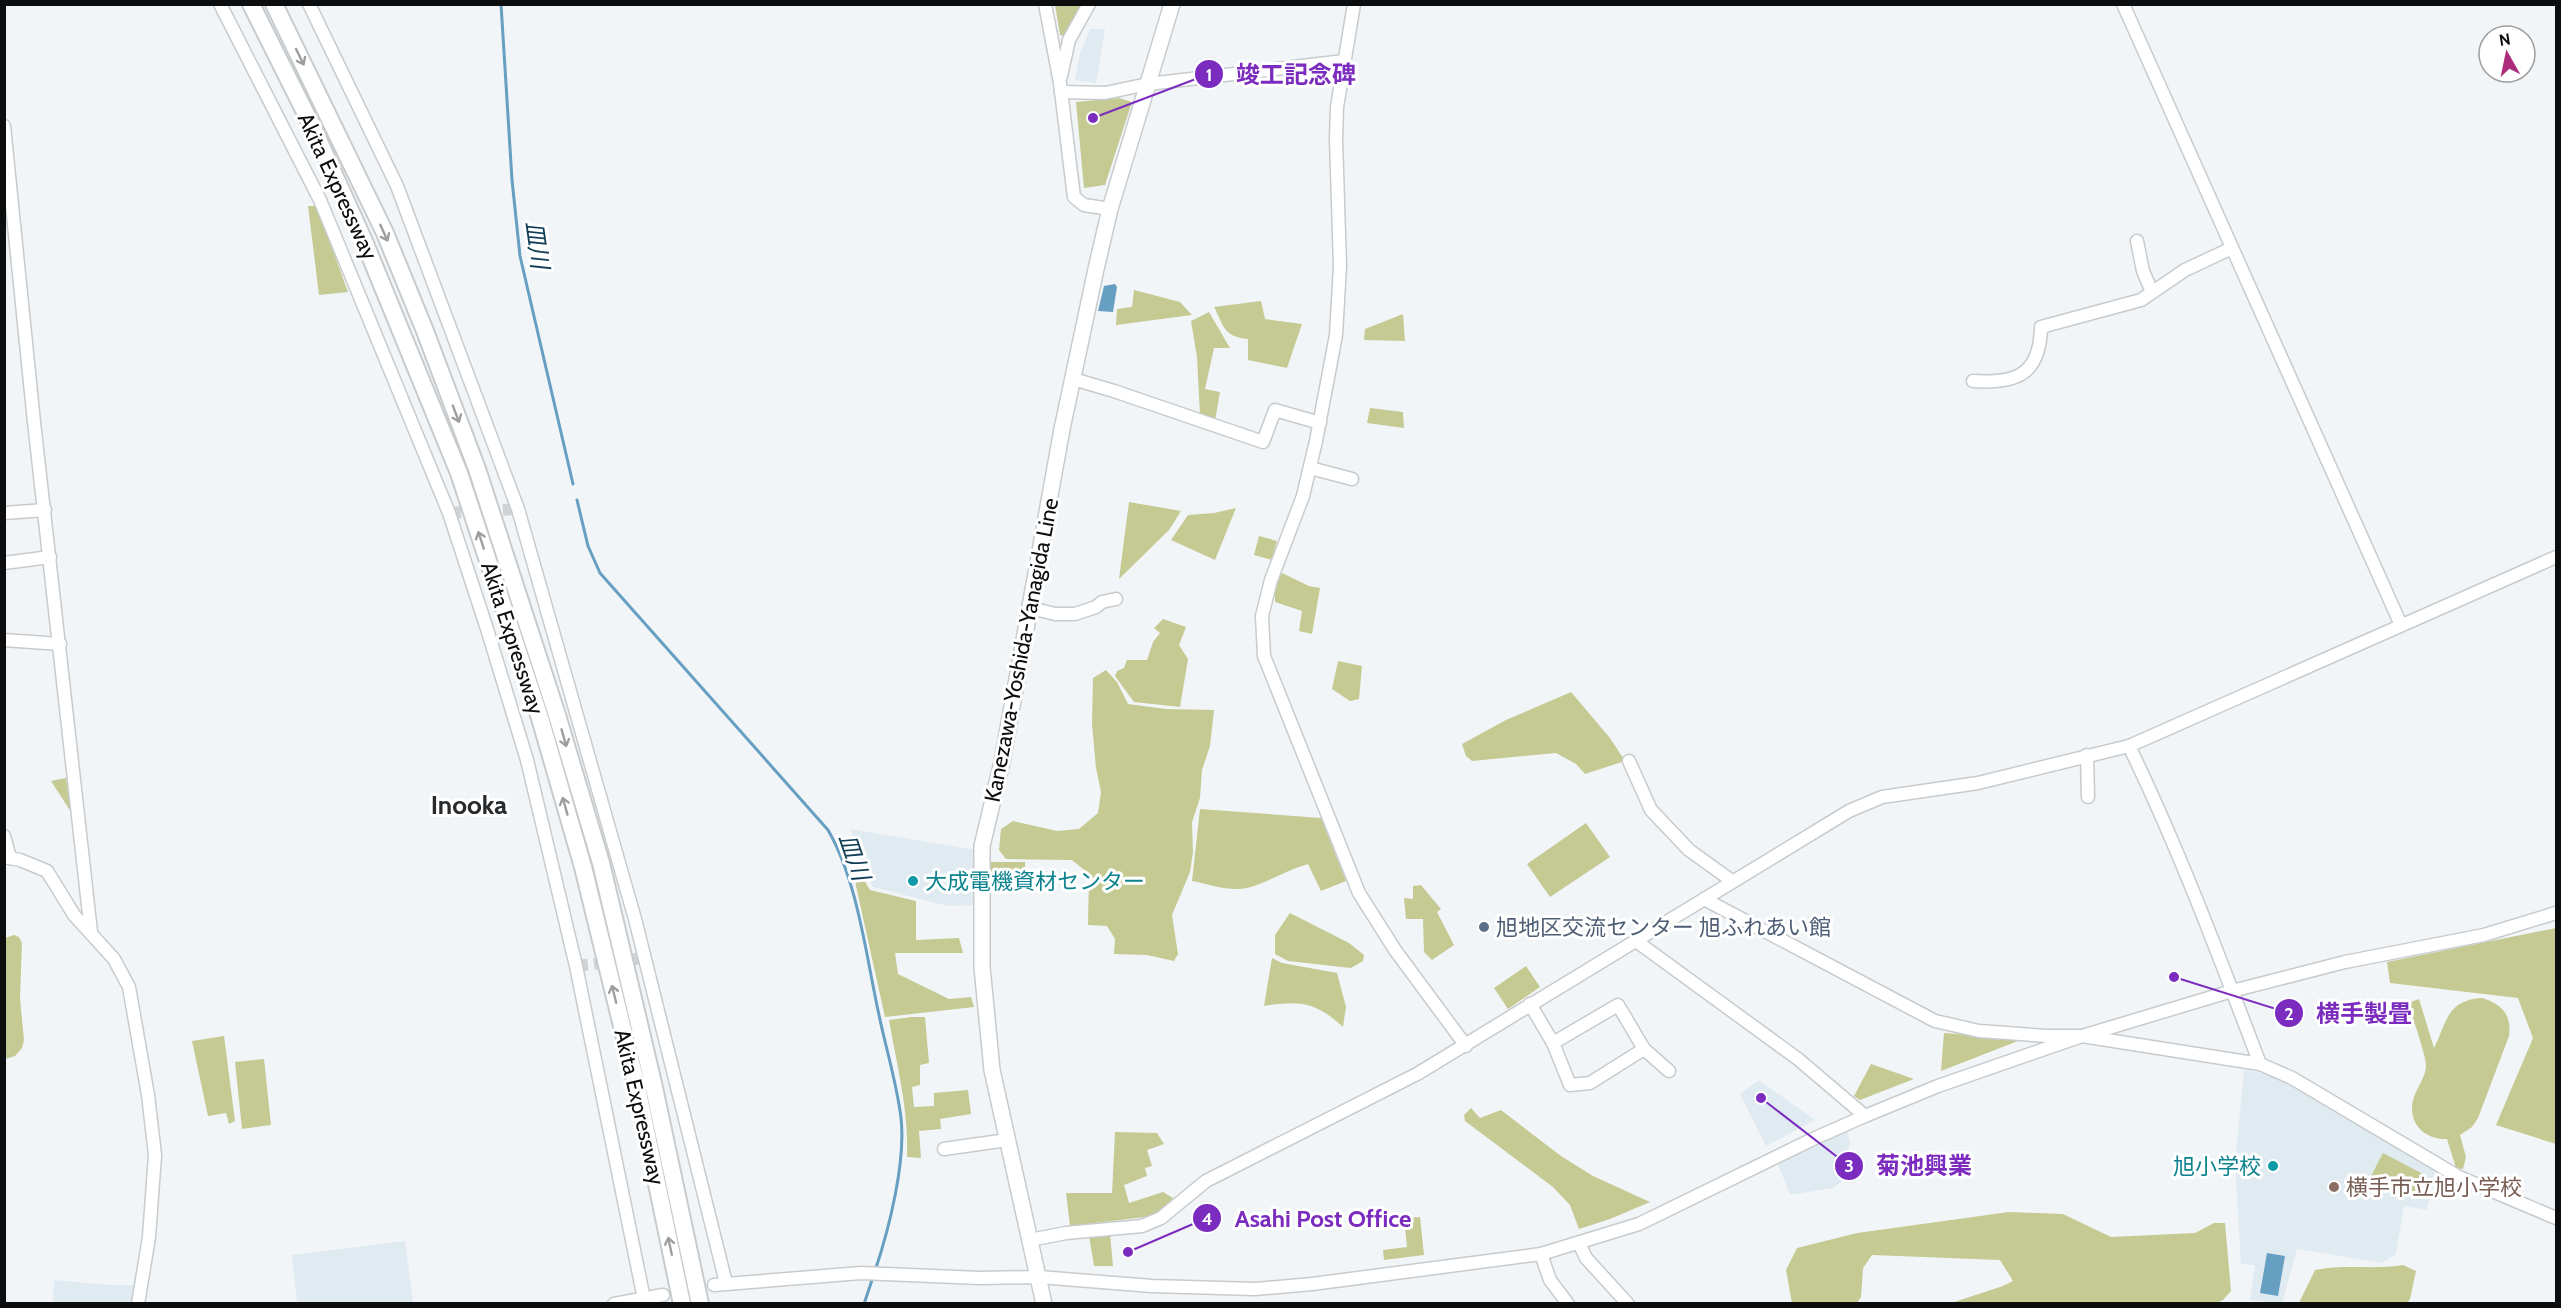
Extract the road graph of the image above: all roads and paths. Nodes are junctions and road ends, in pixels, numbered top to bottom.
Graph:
1 (220, 4) edge
2 (251, 4) edge
3 (274, 4) edge
4 (309, 4) edge
5 (1046, 4) edge
6 (1089, 4) edge
7 (1172, 4) edge
8 (1354, 4) edge
9 (2123, 4) edge
10 (1344, 61) junction
11 (1148, 84) junction
12 (1060, 88) junction
13 (4, 126) edge
14 (1110, 209) junction
15 (2136, 241) dead end
16 (2232, 248) junction
17 (2152, 291) junction
18 (1073, 380) junction
19 (1973, 381) dead end
20 (1320, 423) junction
21 (1310, 468) junction
22 (1352, 479) dead end
23 (45, 510) junction
24 (4, 513) edge
25 (51, 557) junction
26 (2556, 557) edge
27 (4, 563) edge
28 (1116, 599) dead end
29 (1031, 608) junction
30 (2402, 625) junction
31 (4, 640) edge
32 (60, 644) junction
33 (2129, 746) junction
34 (2087, 755) junction
35 (1629, 760) dead end
36 (2088, 797) dead end
37 (4, 836) edge
38 (7, 857) edge
39 (1732, 881) junction
40 (1704, 899) junction
41 (2556, 913) edge
42 (91, 932) junction
43 (1636, 941) junction
44 (2232, 991) junction
45 (1530, 1004) junction
46 (2082, 1036) junction
47 (1553, 1043) junction
48 (1466, 1046) junction
49 (1644, 1049) junction
50 (2260, 1064) junction
51 (1669, 1071) dead end
52 (1864, 1116) junction
53 (1007, 1140) junction
54 (944, 1149) dead end
55 (2556, 1218) edge
56 (1030, 1240) junction
57 (1580, 1244) junction
58 (1541, 1254) junction
59 (1039, 1277) junction
60 (663, 1295) dead end
61 (644, 1299) junction
62 (138, 1304) edge
63 (614, 1304) edge
64 (682, 1304) edge
65 (700, 1304) edge
66 (1044, 1304) edge
67 (1568, 1304) edge
68 (1628, 1304) edge

1 - 61 street
64 -> 2 highway, Akita Expressway
3 -> 65 highway, Akita Expressway
4 - 59 street
5 - 12 street
6 - 12 street
7 - 11 main road, Kanezawa-Yoshida-Yanagida Line
8 - 10 street
9 - 16 street
10 - 11 street
10 - 20 street
11 - 12 street
11 - 14 main road, Kanezawa-Yoshida-Yanagida Line
12 - 14 street
13 - 23 street
14 - 18 main road, Kanezawa-Yoshida-Yanagida Line
15 - 17 street
16 - 17 street
16 - 30 street
17 - 19 street
18 - 20 street
18 - 29 main road, Kanezawa-Yoshida-Yanagida Line
20 - 21 street
21 - 22 street
21 - 48 street
23 - 24 street
23 - 25 street
25 - 27 street
25 - 32 street
26 - 30 street
28 - 29 street
29 - 53 main road, Kanezawa-Yoshida-Yanagida Line
30 - 33 street
31 - 32 street
32 - 42 street
33 - 34 street
33 - 44 street
34 - 36 street
34 - 39 street
35 - 39 street
37 - 38 street
38 - 42 street
39 - 40 street
40 - 43 street
40 - 46 street
41 - 44 street
42 - 62 street
43 - 45 street
43 - 52 street
44 - 46 street
44 - 50 street
45 - 47 street
45 - 48 street
46 - 50 street
46 - 52 street
47 - 49 street
47 - 49 street
48 - 56 street
49 - 51 street
50 - 55 street
52 - 57 street
53 - 54 street
53 - 56 main road, Kanezawa-Yoshida-Yanagida Line
56 - 59 main road, Kanezawa-Yoshida-Yanagida Line
57 - 58 street
57 - 68 street
58 - 59 street
58 - 67 street
59 - 66 main road, Kanezawa-Yoshida-Yanagida Line
60 - 61 street
61 - 63 street

